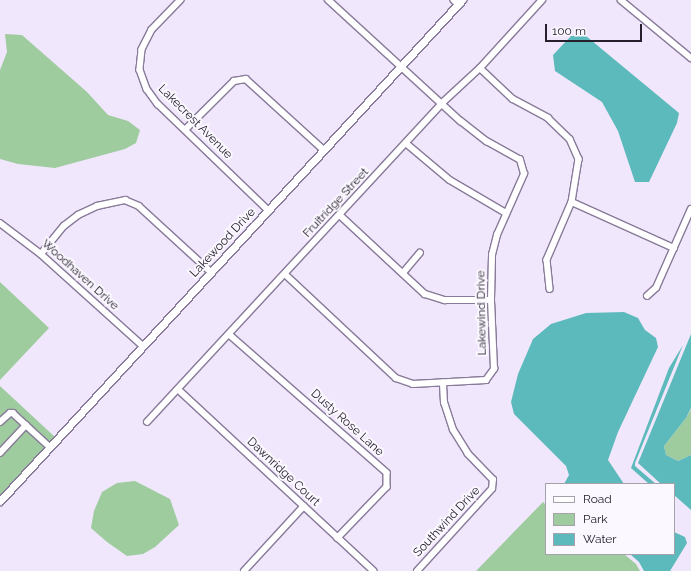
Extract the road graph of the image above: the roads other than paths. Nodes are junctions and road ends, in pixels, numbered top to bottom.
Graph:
1 (181, 0) edge
2 (328, 0) edge
3 (542, 0) edge
4 (621, 0) edge
5 (458, 1) edge
6 (691, 58) edge
7 (400, 67) junction
8 (480, 68) junction
9 (441, 104) junction
10 (185, 130) junction
11 (406, 143) junction
12 (324, 150) junction
13 (572, 202) junction
14 (691, 209) edge
15 (268, 210) junction
16 (506, 213) junction
17 (340, 215) junction
18 (0, 223) edge
19 (674, 248) junction
20 (420, 253) dead end
21 (41, 254) junction
22 (211, 272) junction
23 (403, 273) junction
24 (285, 274) junction
25 (550, 289) dead end
26 (647, 296) dead end
27 (491, 300) junction
28 (229, 334) junction
29 (143, 346) junction
30 (443, 383) junction
31 (178, 389) junction
32 (0, 422) edge
33 (147, 422) dead end
34 (26, 425) junction
35 (50, 446) junction
36 (0, 453) edge
37 (0, 501) edge
38 (304, 506) junction
39 (338, 538) junction
40 (244, 571) edge
41 (374, 571) edge
42 (417, 571) edge

1 - 10 street, Lakecrest Avenue
2 - 7 street
3 - 8 street, Fruitridge Street
4 - 6 street
5 - 7 street, Lakewood Drive
7 - 9 street, Lakewind Drive
7 - 12 street, Lakewood Drive
8 - 9 street, Fruitridge Street
8 - 13 street
9 - 11 street, Fruitridge Street
9 - 16 street, Lakewind Drive
10 - 12 street
10 - 15 street, Lakecrest Avenue
11 - 16 street
11 - 17 street, Fruitridge Street
12 - 15 street, Lakewood Drive
13 - 19 street
13 - 25 street
14 - 19 street
15 - 22 street, Lakewood Drive
16 - 27 street, Lakewind Drive
17 - 23 street
17 - 24 street, Fruitridge Street
18 - 21 street, Woodhaven Drive
19 - 26 street
20 - 23 street
21 - 22 street
21 - 29 street, Woodhaven Drive
22 - 29 street, Lakewood Drive
23 - 27 street
24 - 28 street, Fruitridge Street
24 - 30 street, Lakewind Drive
27 - 30 street, Lakewind Drive
28 - 31 street, Fruitridge Street
28 - 39 street, Dusty Rose Lane
29 - 35 street, Lakewood Drive
30 - 42 street, Southwind Drive
31 - 33 street, Fruitridge Street
31 - 38 street, Dawnridge Court
32 - 34 street
34 - 35 street
34 - 36 street
35 - 37 street, Lakewood Drive
38 - 39 street, Dawnridge Court
38 - 40 street
39 - 41 street, Dawnridge Court

